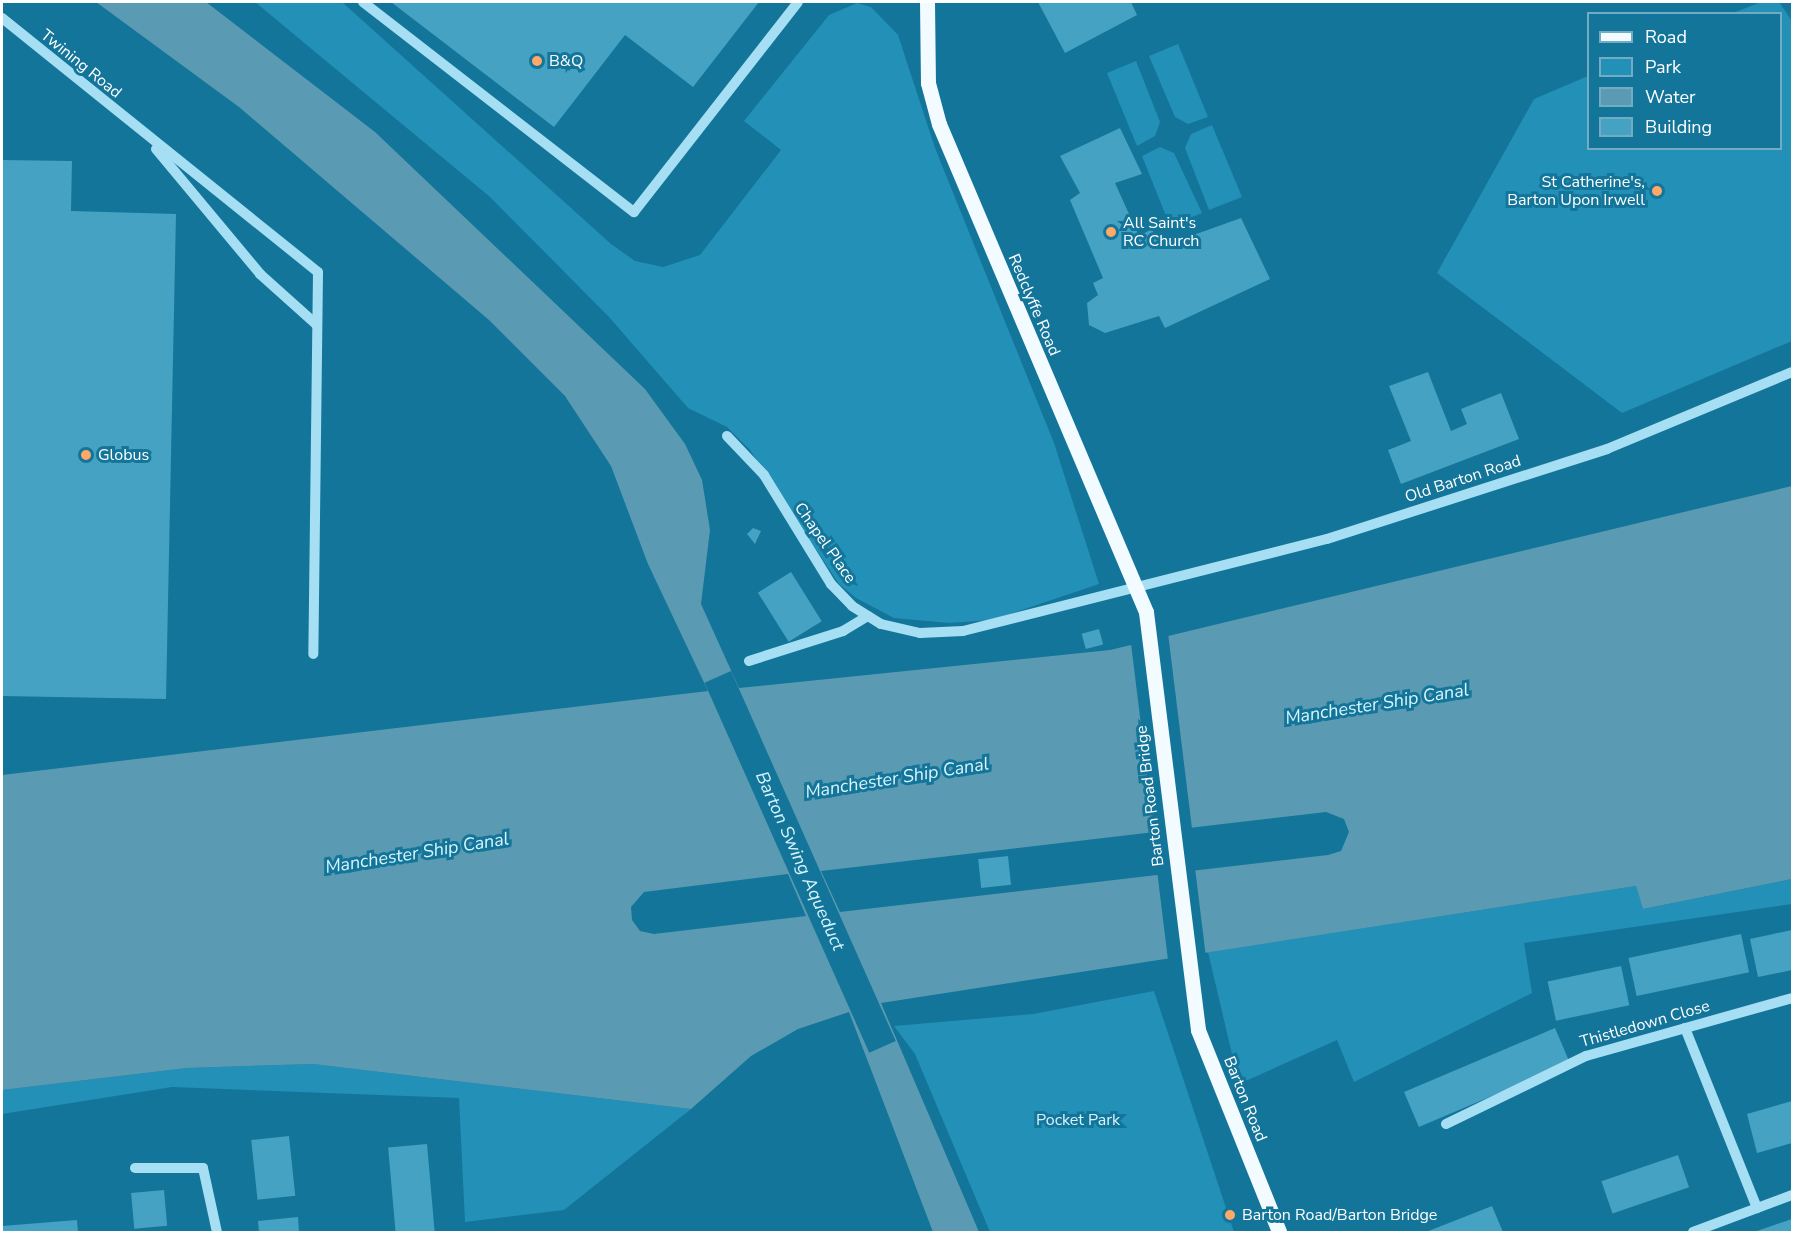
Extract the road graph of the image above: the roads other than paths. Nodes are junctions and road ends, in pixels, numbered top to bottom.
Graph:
1 (363, 2) edge
2 (798, 2) edge
3 (927, 2) edge
4 (2, 18) edge
5 (143, 133) junction
6 (317, 326) junction
7 (1792, 372) edge
8 (727, 436) dead end
9 (1135, 590) junction
10 (1146, 612) joint
11 (868, 616) junction
12 (313, 654) dead end
13 (749, 661) dead end
14 (1189, 975) joint
15 (1792, 998) edge
16 (1685, 1028) junction
17 (1446, 1124) dead end
18 (135, 1168) dead end
19 (1792, 1195) edge
20 (1757, 1208) junction
21 (217, 1233) edge
22 (1279, 1233) edge
23 (1693, 1233) edge

1 - 2 street
3 - 9 main road, Redclyffe Road
4 - 5 street, Twining Road
5 - 6 street
5 - 6 street
6 - 12 street
7 - 9 street, Old Barton Road
8 - 11 street, Chapel Place
9 - 10 main road, Redclyffe Road
9 - 11 street, Chapel Place
10 - 14 main road, Barton Road Bridge
11 - 13 street
14 - 22 main road, Barton Road
15 - 16 street, Thistledown Close
16 - 17 street, Thistledown Close
16 - 20 street
18 - 21 street
19 - 20 street
20 - 23 street

